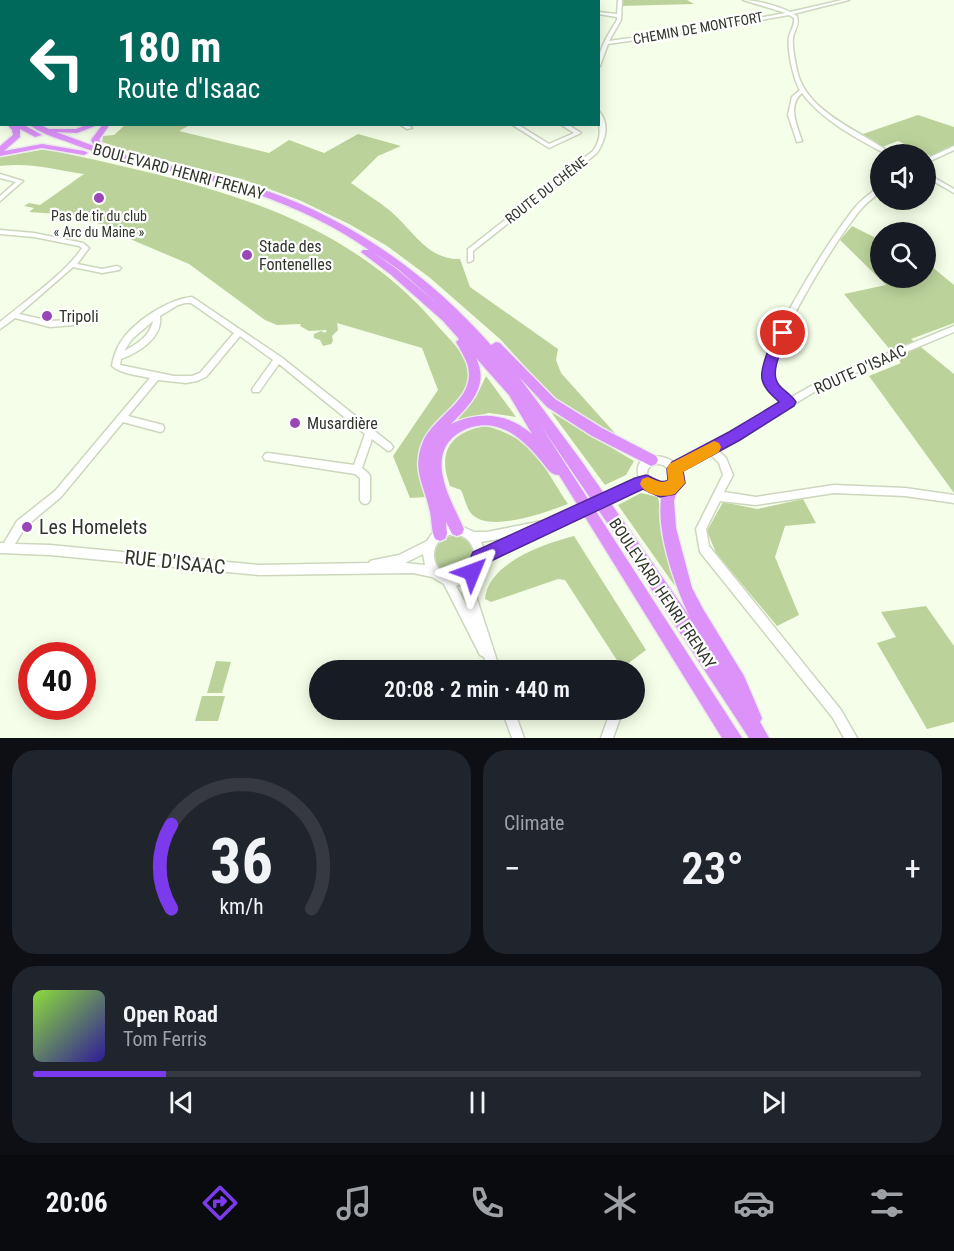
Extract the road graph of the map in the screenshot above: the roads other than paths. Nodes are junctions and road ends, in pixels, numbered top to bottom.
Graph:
1 (620, 0) edge
2 (745, 0) edge
3 (847, 0) edge
4 (600, 13) edge
5 (790, 13) junction
6 (620, 16) junction
7 (606, 43) junction
8 (600, 60) edge
9 (802, 90) junction
10 (600, 116) edge
11 (12, 126) edge
12 (19, 126) edge
13 (35, 126) edge
14 (40, 126) edge
15 (89, 126) edge
16 (105, 126) edge
17 (405, 126) edge
18 (516, 126) edge
19 (566, 126) edge
20 (409, 128) dead end
21 (799, 141) dead end
22 (873, 144) edge
23 (954, 148) edge
24 (0, 150) edge
25 (0, 154) edge
26 (98, 156) junction
27 (117, 156) junction
28 (936, 156) edge
29 (0, 176) edge
30 (936, 181) edge
31 (954, 191) edge
32 (870, 198) edge
33 (0, 199) edge
34 (0, 232) edge
35 (470, 260) dead end
36 (72, 265) junction
37 (117, 268) dead end
38 (13, 315) junction
39 (156, 316) junction
40 (453, 317) junction
41 (70, 323) dead end
42 (0, 326) edge
43 (954, 329) edge
44 (238, 332) junction
45 (118, 357) junction
46 (278, 358) junction
47 (156, 376) junction
48 (256, 390) dead end
49 (789, 402) junction
50 (122, 418) junction
51 (160, 428) dead end
52 (370, 432) junction
53 (388, 447) dead end
54 (711, 449) junction
55 (268, 457) dead end
56 (651, 460) junction
57 (675, 469) junction
58 (357, 470) junction
59 (646, 482) junction
60 (670, 489) junction
61 (718, 496) junction
62 (954, 499) edge
63 (365, 500) dead end
64 (583, 501) junction
65 (557, 522) junction
66 (457, 530) junction
67 (440, 534) junction
68 (473, 537) junction
69 (429, 545) junction
70 (4, 548) edge
71 (480, 558) junction
72 (350, 569) junction
73 (434, 572) junction
74 (472, 572) junction
75 (447, 579) junction
76 (488, 660) edge
77 (490, 660) edge
78 (512, 720) edge
79 (613, 720) edge
80 (518, 738) edge
81 (607, 738) edge
82 (733, 738) edge
83 (761, 738) edge
84 (851, 738) edge

1 - 6 street
2 - 5 street
3 - 5 street, CHEMIN DE MONTFORT
4 - 6 street
5 - 7 street, CHEMIN DE MONTFORT
5 - 9 street
6 - 7 street
7 - 8 street
9 - 21 street
9 - 22 street
10 - 35 street, ROUTE DU CHÊNE
11 - 24 highway
12 - 26 highway, BOULEVARD HENRI FRENAY
13 - 27 highway, BOULEVARD HENRI FRENAY
14 - 15 highway
16 - 27 highway
17 - 20 street
18 - 19 street
23 - 28 street
25 - 26 highway
26 - 40 highway, BOULEVARD HENRI FRENAY
27 - 40 highway, BOULEVARD HENRI FRENAY
29 - 33 street
30 - 31 street
32 - 49 street
34 - 36 street
36 - 37 street
36 - 38 street
38 - 41 street
38 - 42 street
39 - 44 street
39 - 45 street
39 - 45 street
40 - 56 highway
40 - 64 highway, BOULEVARD HENRI FRENAY
40 - 67 highway
40 - 83 highway, BOULEVARD HENRI FRENAY
43 - 49 street, ROUTE D'ISAAC
44 - 46 street
44 - 47 street
45 - 47 street
46 - 48 street
46 - 52 street
47 - 50 street
49 - 54 street, ROUTE D'ISAAC
50 - 51 street
50 - 70 street
52 - 53 street
52 - 58 street
54 - 57 street, ROUTE D'ISAAC
54 - 61 street
55 - 58 street
56 - 57 street
56 - 59 street
57 - 60 street
58 - 63 street
59 - 60 street
59 - 65 street, bridge
60 - 83 highway
61 - 62 street
61 - 84 street
64 - 66 highway
64 - 82 highway, BOULEVARD HENRI FRENAY
65 - 68 street
65 - 71 street
66 - 67 street
66 - 68 street
67 - 69 street
68 - 71 street
69 - 72 street, RUE D'ISAAC
69 - 73 street
70 - 72 street, RUE D'ISAAC
71 - 74 street
72 - 73 street, RUE D'ISAAC
73 - 75 street
74 - 75 street
74 - 77 street
75 - 76 street
78 - 80 street
79 - 81 street

